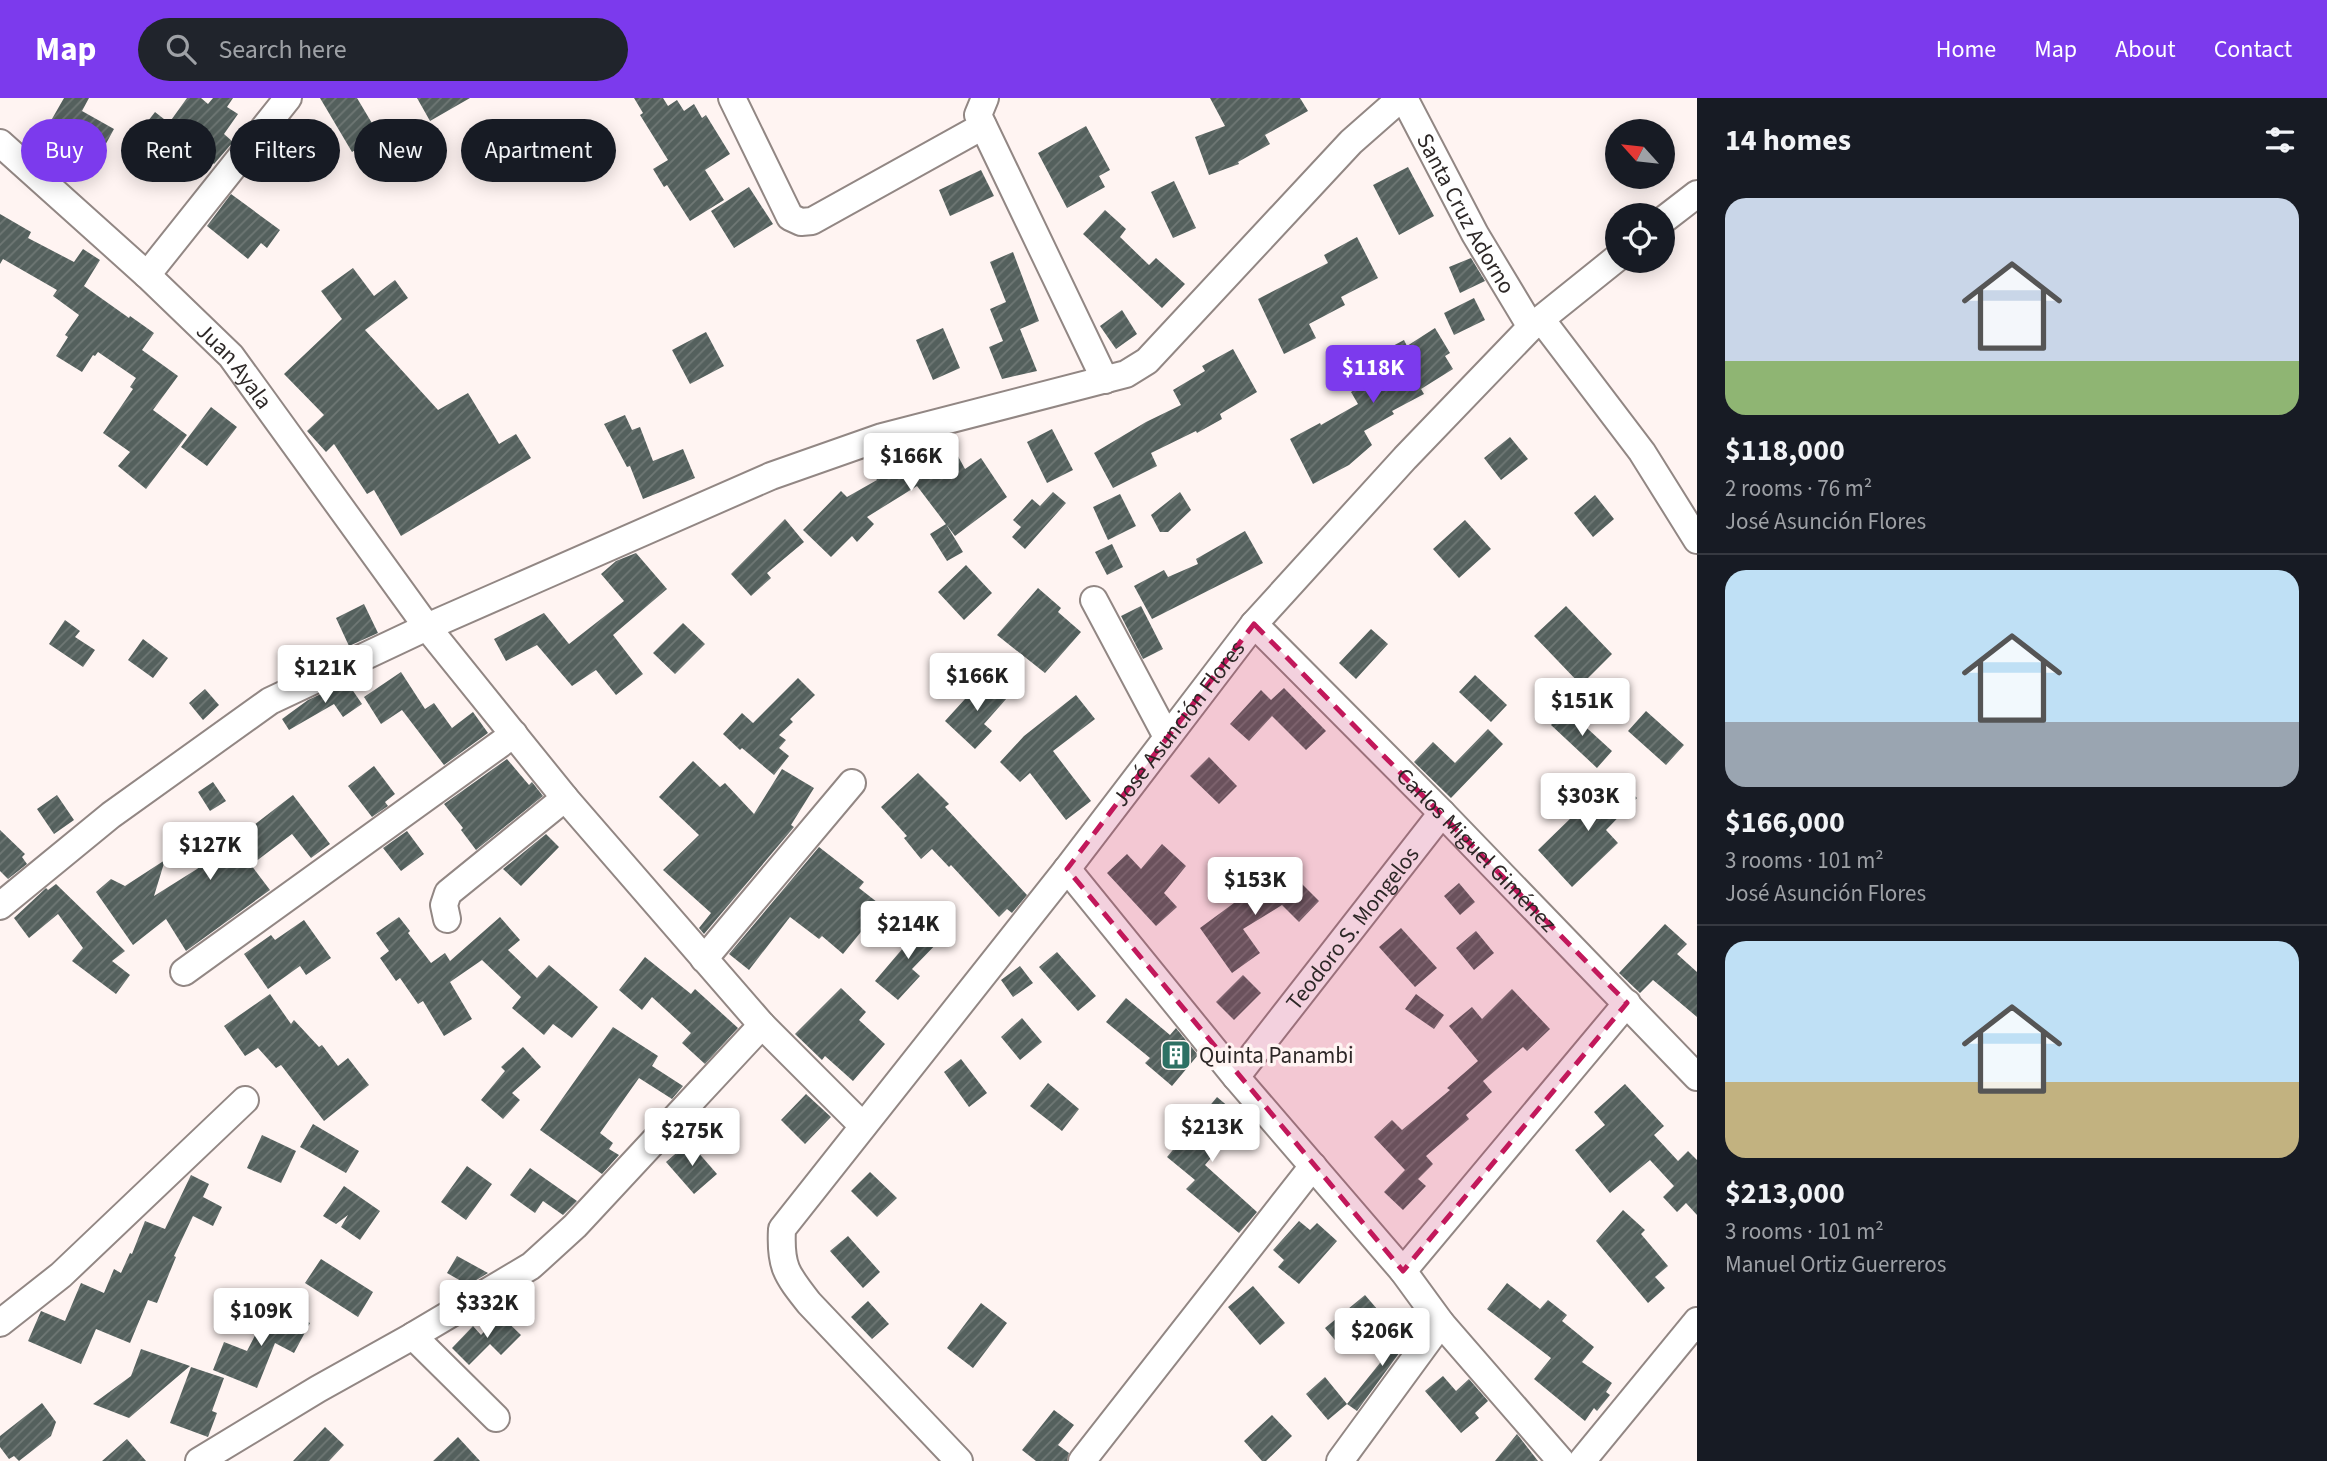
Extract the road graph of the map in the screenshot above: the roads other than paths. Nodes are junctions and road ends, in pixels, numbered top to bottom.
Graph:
1 (288, 98) edge
2 (732, 98) edge
3 (985, 98) edge
4 (1402, 98) edge
5 (983, 126) junction
6 (0, 143) edge
7 (1697, 194) edge
8 (1675, 211) edge
9 (1605, 268) edge
10 (147, 275) junction
11 (1536, 323) junction
12 (1105, 380) junction
13 (1695, 531) edge
14 (1094, 600) dead end
15 (1254, 624) junction
16 (427, 627) junction
17 (514, 734) junction
18 (1167, 737) junction
19 (852, 783) dead end
20 (565, 798) junction
21 (1442, 813) junction
22 (1067, 869) junction
23 (0, 906) edge
24 (447, 919) dead end
25 (704, 959) junction
26 (184, 972) dead end
27 (1627, 1003) junction
28 (762, 1025) junction
29 (1236, 1077) junction
30 (1697, 1077) edge
31 (245, 1100) dead end
32 (863, 1126) junction
33 (1313, 1166) junction
34 (1403, 1271) junction
35 (1697, 1321) edge
36 (1441, 1323) junction
37 (0, 1324) edge
38 (413, 1336) junction
39 (496, 1418) dead end
40 (199, 1461) edge
41 (959, 1461) edge
42 (1083, 1461) edge
43 (1340, 1461) edge
44 (1561, 1461) edge
45 (1582, 1461) edge

1 - 10 street
2 - 5 street
3 - 5 street
4 - 11 street, Santa Cruz Adorno
4 - 12 street
5 - 12 street
6 - 10 street, Juan Ayala
7 - 8 street
9 - 11 street, José Asunción Flores
10 - 16 street, Juan Ayala
11 - 13 street, Santa Cruz Adorno
11 - 15 street, José Asunción Flores
12 - 16 street
14 - 18 street
15 - 18 street, José Asunción Flores
15 - 21 street, Carlos Miguel Giménez
16 - 17 street, Juan Ayala
16 - 23 street
17 - 20 street, Juan Ayala
17 - 26 street
18 - 22 street, José Asunción Flores
19 - 25 street
20 - 24 street
20 - 25 street, Juan Ayala
21 - 27 street, Carlos Miguel Giménez
21 - 29 street, Teodoro S. Mongelos
22 - 29 street
22 - 32 street, José Asunción Flores
25 - 28 street, Juan Ayala
27 - 30 street, Carlos Miguel Giménez
27 - 34 street
28 - 32 street, Juan Ayala
28 - 38 street
29 - 33 street
31 - 37 street
32 - 41 street, José Asunción Flores
33 - 34 street
33 - 42 street
34 - 36 street
35 - 45 street
36 - 43 street
36 - 44 street
38 - 39 street
38 - 40 street

